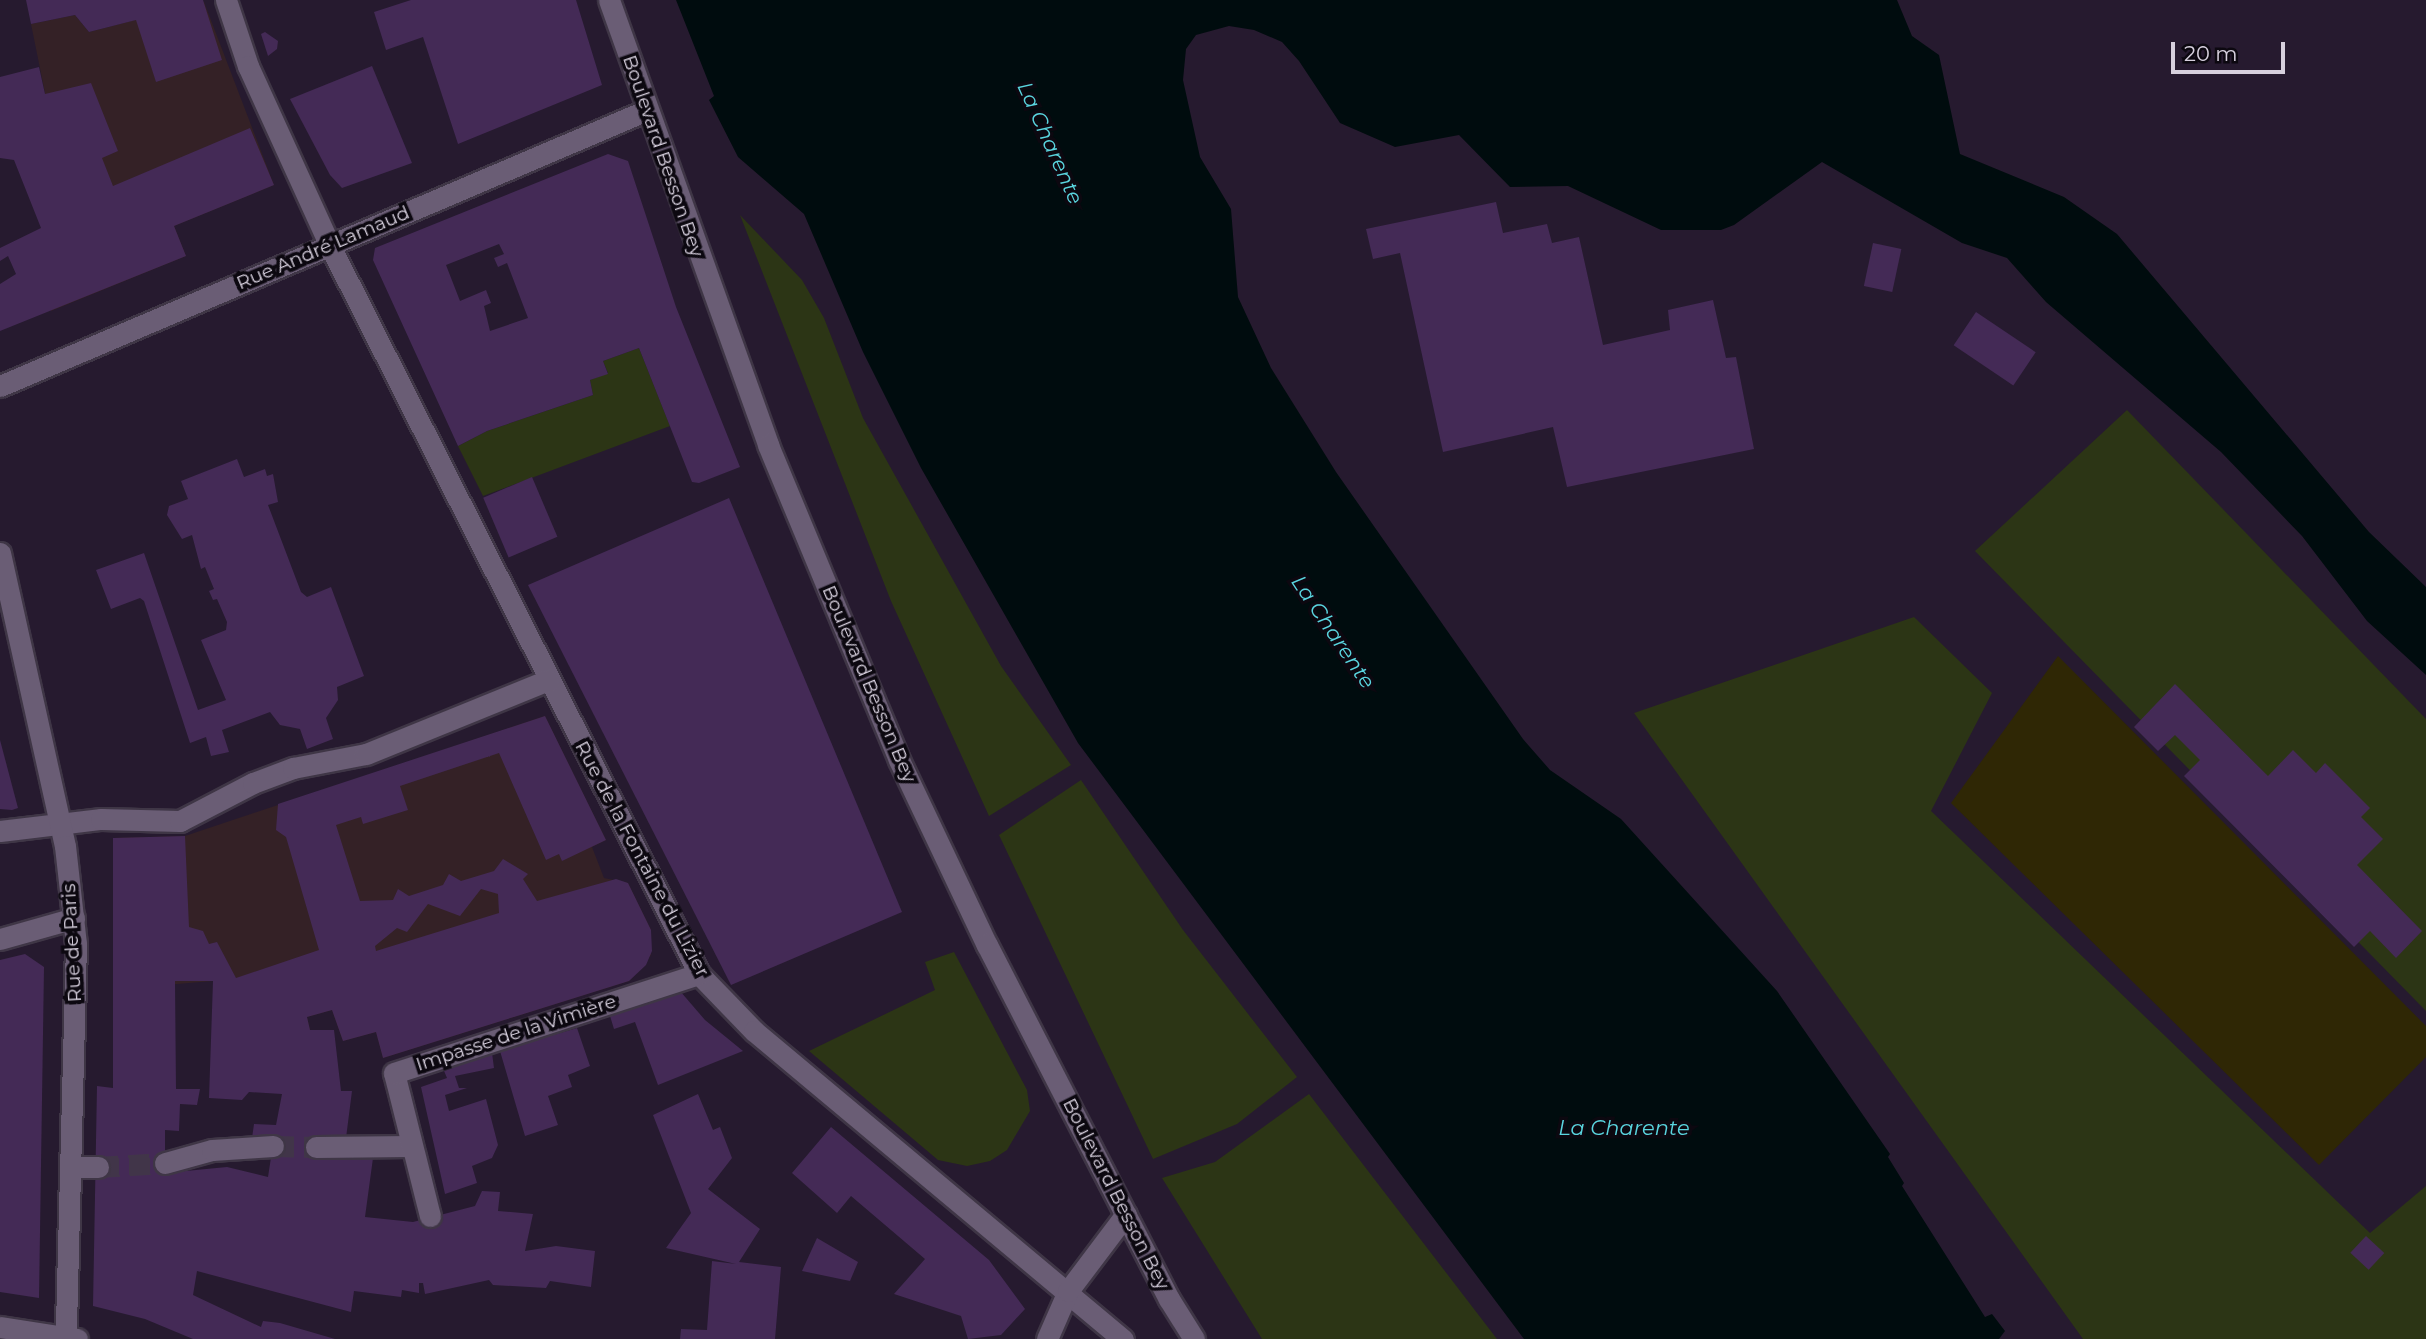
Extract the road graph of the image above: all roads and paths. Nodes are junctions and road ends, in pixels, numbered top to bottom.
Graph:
1 (226, 0) edge
2 (609, 0) edge
3 (647, 110) junction
4 (330, 246) junction
5 (0, 386) edge
6 (0, 553) edge
7 (548, 680) junction
8 (61, 823) junction
9 (0, 831) edge
10 (74, 918) junction
11 (0, 939) edge
12 (699, 974) junction
13 (273, 1146) tunnel mouth
14 (411, 1146) junction
15 (316, 1147) tunnel mouth
16 (165, 1163) tunnel mouth
17 (73, 1167) junction
18 (97, 1167) tunnel mouth
19 (1125, 1214) junction
20 (430, 1216) dead end
21 (1068, 1292) junction
22 (0, 1326) edge
23 (70, 1338) edge
24 (1047, 1339) edge
25 (1123, 1339) edge
26 (1194, 1339) edge

1 - 4 street, Rue de la Fontaine du Lizier
2 - 3 street, Boulevard Besson Bey
3 - 4 street, Rue André Lamaud
3 - 19 street, Boulevard Besson Bey
4 - 5 street, Rue André Lamaud
4 - 7 street, Rue de la Fontaine du Lizier
6 - 8 street, Rue de Paris
7 - 8 street
7 - 12 street, Rue de la Fontaine du Lizier
8 - 9 street
8 - 10 street, Rue de Paris
10 - 11 street
10 - 17 street, Rue de Paris
12 - 14 street, Impasse de la Vimière
12 - 21 street, Rue de la Fontaine du Lizier
13 - 16 street
14 - 15 street
14 - 20 street, Impasse de la Vimière
17 - 18 street
17 - 23 street, Rue de Paris
19 - 21 street
19 - 26 street, Boulevard Besson Bey
21 - 24 street
21 - 25 street, Rue de la Fontaine du Lizier
22 - 23 street

